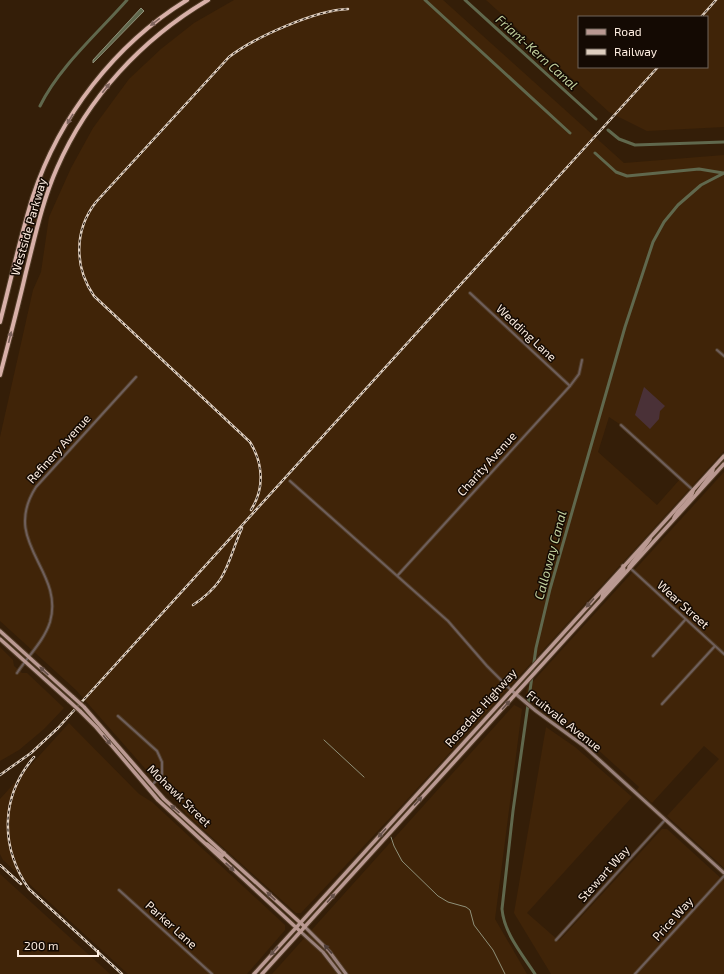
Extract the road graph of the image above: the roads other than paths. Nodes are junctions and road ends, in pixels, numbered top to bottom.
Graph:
1 (187, 0) edge
2 (208, 0) edge
3 (470, 293) dead end
4 (4, 304) junction
5 (0, 318) edge
6 (0, 322) edge
7 (717, 350) dead end
8 (724, 356) edge
9 (582, 360) dead end
10 (0, 375) edge
11 (136, 377) dead end
12 (570, 386) junction
13 (621, 425) dead end
14 (724, 456) edge
15 (724, 464) edge
16 (713, 468) junction
17 (290, 481) dead end
18 (693, 490) junction
19 (695, 496) junction
20 (673, 520) junction
21 (652, 535) junction
22 (26, 544) dead end
23 (29, 552) dead end
24 (623, 566) junction
25 (630, 568) junction
26 (398, 575) junction
27 (602, 599) junction
28 (685, 620) junction
29 (0, 631) edge
30 (0, 639) edge
31 (715, 646) junction
32 (724, 654) edge
33 (653, 656) dead end
34 (29, 657) junction
35 (24, 662) junction
36 (16, 673) dead end
37 (511, 690) junction
38 (516, 694) junction
39 (662, 704) dead end
40 (118, 716) dead end
41 (152, 786) junction
42 (665, 820) junction
43 (204, 843) junction
44 (224, 853) junction
45 (724, 874) edge
46 (119, 890) dead end
47 (300, 923) junction
48 (305, 927) junction
49 (295, 928) junction
50 (300, 932) junction
51 (556, 940) dead end
52 (212, 974) edge
53 (254, 974) edge
54 (262, 974) edge
55 (340, 974) edge
56 (346, 974) edge
57 (635, 974) edge

1 -> 4 highway, Westside Parkway
10 -> 2 highway, Westside Parkway
3 - 12 street, Wedding Lane
4 - 5 highway
4 - 6 highway, Westside Parkway
7 - 8 street
9 - 12 street, Charity Avenue
11 - 22 street, Refinery Avenue
12 - 26 street, Charity Avenue
13 - 18 street
14 - 16 main road, Rosedale Highway
15 - 19 main road, Rosedale Highway
16 - 18 main road, Rosedale Highway
16 - 19 main road
17 - 26 street, Fruitvale Avenue
18 - 20 main road
18 - 21 main road, Rosedale Highway
19 - 20 main road, Rosedale Highway
20 - 25 main road, Rosedale Highway
21 - 24 main road, Rosedale Highway
21 - 25 main road
23 - 34 street
24 - 27 main road
24 -> 37 main road, Rosedale Highway
25 - 27 main road, Rosedale Highway
25 - 28 street, Wear Street
26 - 37 street, Fruitvale Avenue
27 - 38 main road, Rosedale Highway
28 - 31 street, Wear Street
28 - 33 street
29 - 34 main road, Mohawk Street
30 - 35 main road, Mohawk Street
31 - 32 street, Wear Street
31 - 39 street
34 - 35 street
41 -> 34 main road, Mohawk Street, bridge
35 - 36 street
35 -> 43 main road, Mohawk Street, bridge
37 - 38 main road, Fruitvale Avenue
37 -> 47 main road, Rosedale Highway
38 - 42 main road, Fruitvale Avenue
48 -> 38 main road, Rosedale Highway
40 - 41 street
44 -> 41 main road, Mohawk Street
42 - 45 main road, Fruitvale Avenue
42 - 51 street, Stewart Way
43 - 44 main road
43 -> 49 main road, Mohawk Street
47 -> 44 main road, Mohawk Street
45 - 57 street, Price Way
46 - 52 street, Parker Lane
47 - 48 main road, Mohawk Street
47 - 49 main road, Rosedale Highway
48 - 50 main road, Rosedale Highway
56 -> 48 main road, Mohawk Street
49 - 50 main road, Mohawk Street
49 -> 53 main road, Rosedale Highway
50 - 54 main road, Rosedale Highway
50 - 55 main road, Mohawk Street

